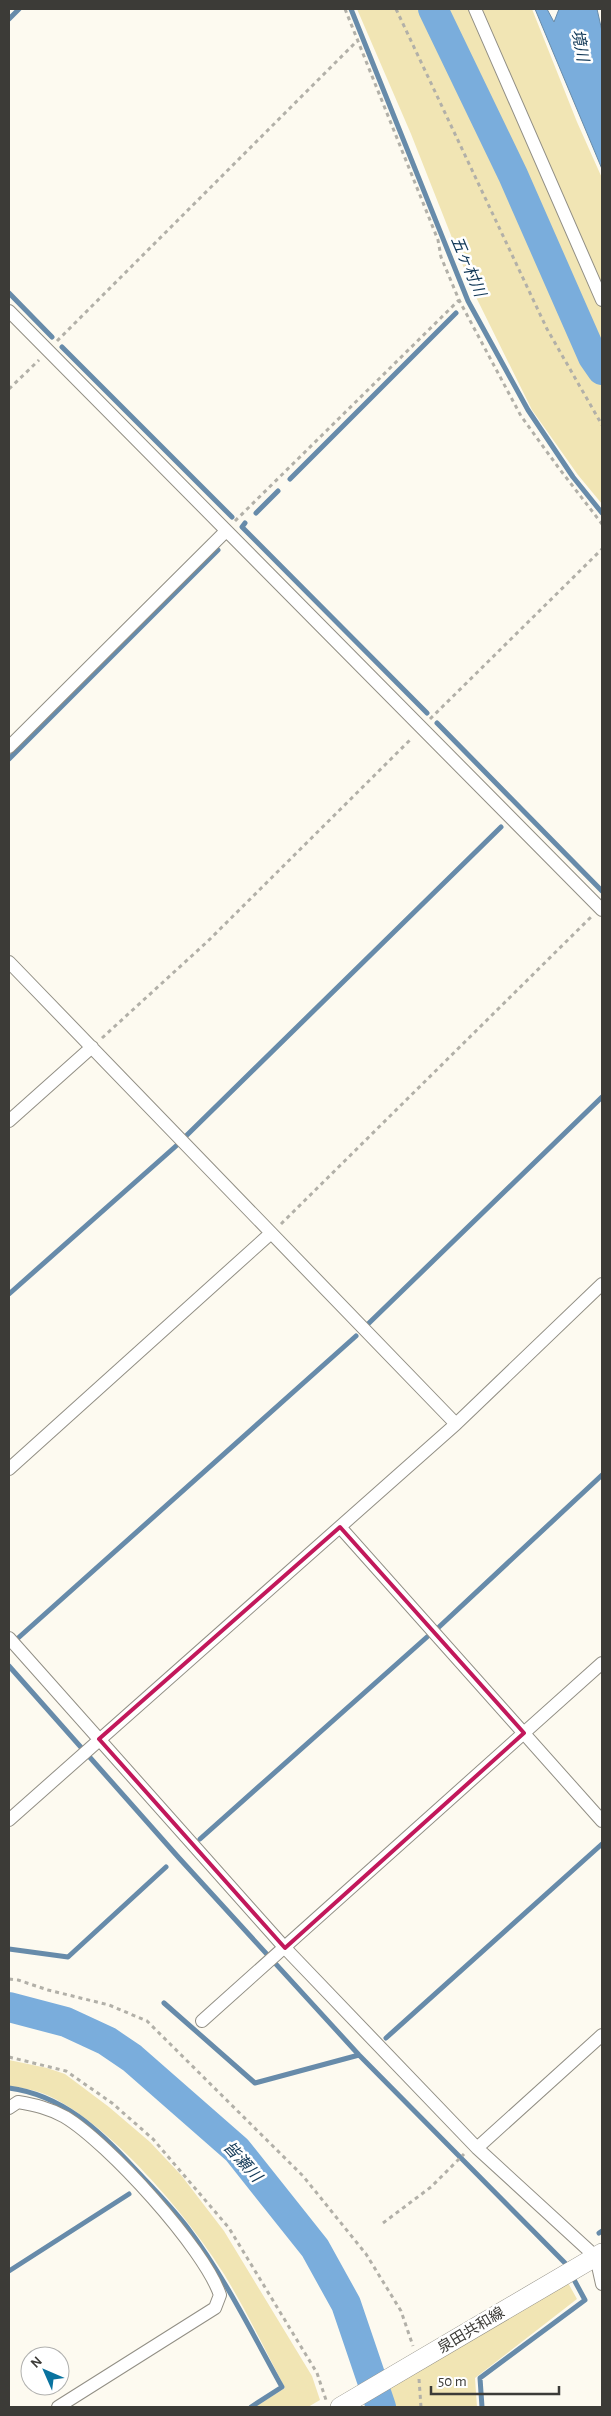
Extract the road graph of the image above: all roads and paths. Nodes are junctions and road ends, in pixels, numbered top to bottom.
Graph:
1 (344, 9) edge
2 (396, 9) edge
3 (475, 9) edge
4 (358, 42) junction
5 (459, 300) junction
6 (602, 300) edge
7 (9, 311) edge
8 (48, 351) junction
9 (9, 389) edge
10 (602, 425) edge
11 (602, 524) edge
12 (226, 531) junction
13 (602, 549) edge
14 (422, 727) junction
15 (9, 748) edge
16 (601, 909) edge
17 (9, 962) edge
18 (92, 1047) junction
19 (9, 1121) edge
20 (270, 1234) junction
21 (602, 1284) edge
22 (456, 1424) junction
23 (9, 1468) edge
24 (340, 1526) junction
25 (9, 1638) edge
26 (602, 1663) edge
27 (524, 1733) junction
28 (96, 1742) junction
29 (9, 1820) edge
30 (602, 1821) edge
31 (282, 1950) junction
32 (9, 1980) edge
33 (202, 2021) dead end
34 (602, 2035) edge
35 (9, 2057) edge
36 (9, 2108) edge
37 (473, 2149) junction
38 (383, 2222) dead end
39 (595, 2257) edge
40 (602, 2284) edge
41 (410, 2366) junction
42 (58, 2407) edge
43 (328, 2407) edge
44 (340, 2407) edge
45 (421, 2407) edge

1 - 4 path
2 - 10 path
3 - 6 street
4 - 5 path
4 - 8 path
5 - 11 path
5 - 12 path
7 - 8 street
8 - 9 path
8 - 12 street
12 - 14 street
12 - 15 street
13 - 14 path
14 - 16 street
14 - 18 path
16 - 20 path
17 - 18 street
18 - 19 street
18 - 20 street
20 - 22 street
20 - 23 street
21 - 22 street
22 - 24 street
24 - 27 street
24 - 28 street
25 - 28 street
26 - 27 street
27 - 30 street
27 - 31 street
28 - 29 street
28 - 31 street
31 - 33 street
31 - 37 street
32 - 41 path
34 - 37 street
35 - 43 path
36 - 42 street
37 - 38 path
37 - 39 street
39 - 40 street
39 - 41 main road, 泉田共和線
41 - 44 main road, 泉田共和線
41 - 45 path

